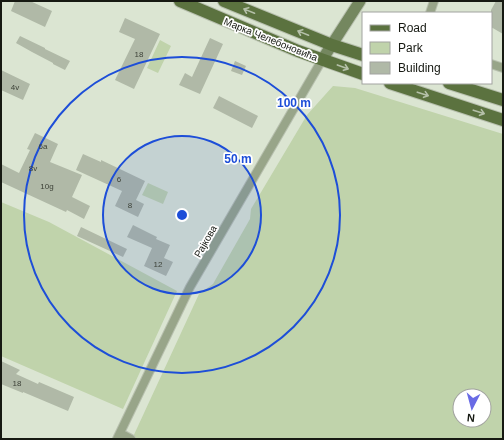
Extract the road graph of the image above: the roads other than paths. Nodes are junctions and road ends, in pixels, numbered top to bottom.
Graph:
1 (180, 1) edge
2 (224, 1) edge
3 (360, 1) edge
4 (434, 1) edge
5 (430, 12) edge
6 (332, 44) junction
7 (362, 55) edge
8 (322, 60) junction
9 (492, 64) edge
10 (503, 68) edge
11 (362, 74) edge
12 (393, 84) edge
13 (452, 84) edge
14 (503, 100) edge
15 (503, 120) edge
16 (118, 436) edge
17 (131, 439) edge

1 - 8 main road, Марка Челебоновића
6 -> 2 main road, Марка Челебоновића
3 - 6 main road
4 - 5 street
6 - 7 main road, Марка Челебоновића
6 - 8 main road
8 -> 11 main road, Марка Челебоновића
8 - 16 street, Рајкова
9 - 10 street
12 -> 15 main road
13 - 14 main road
16 - 17 street

